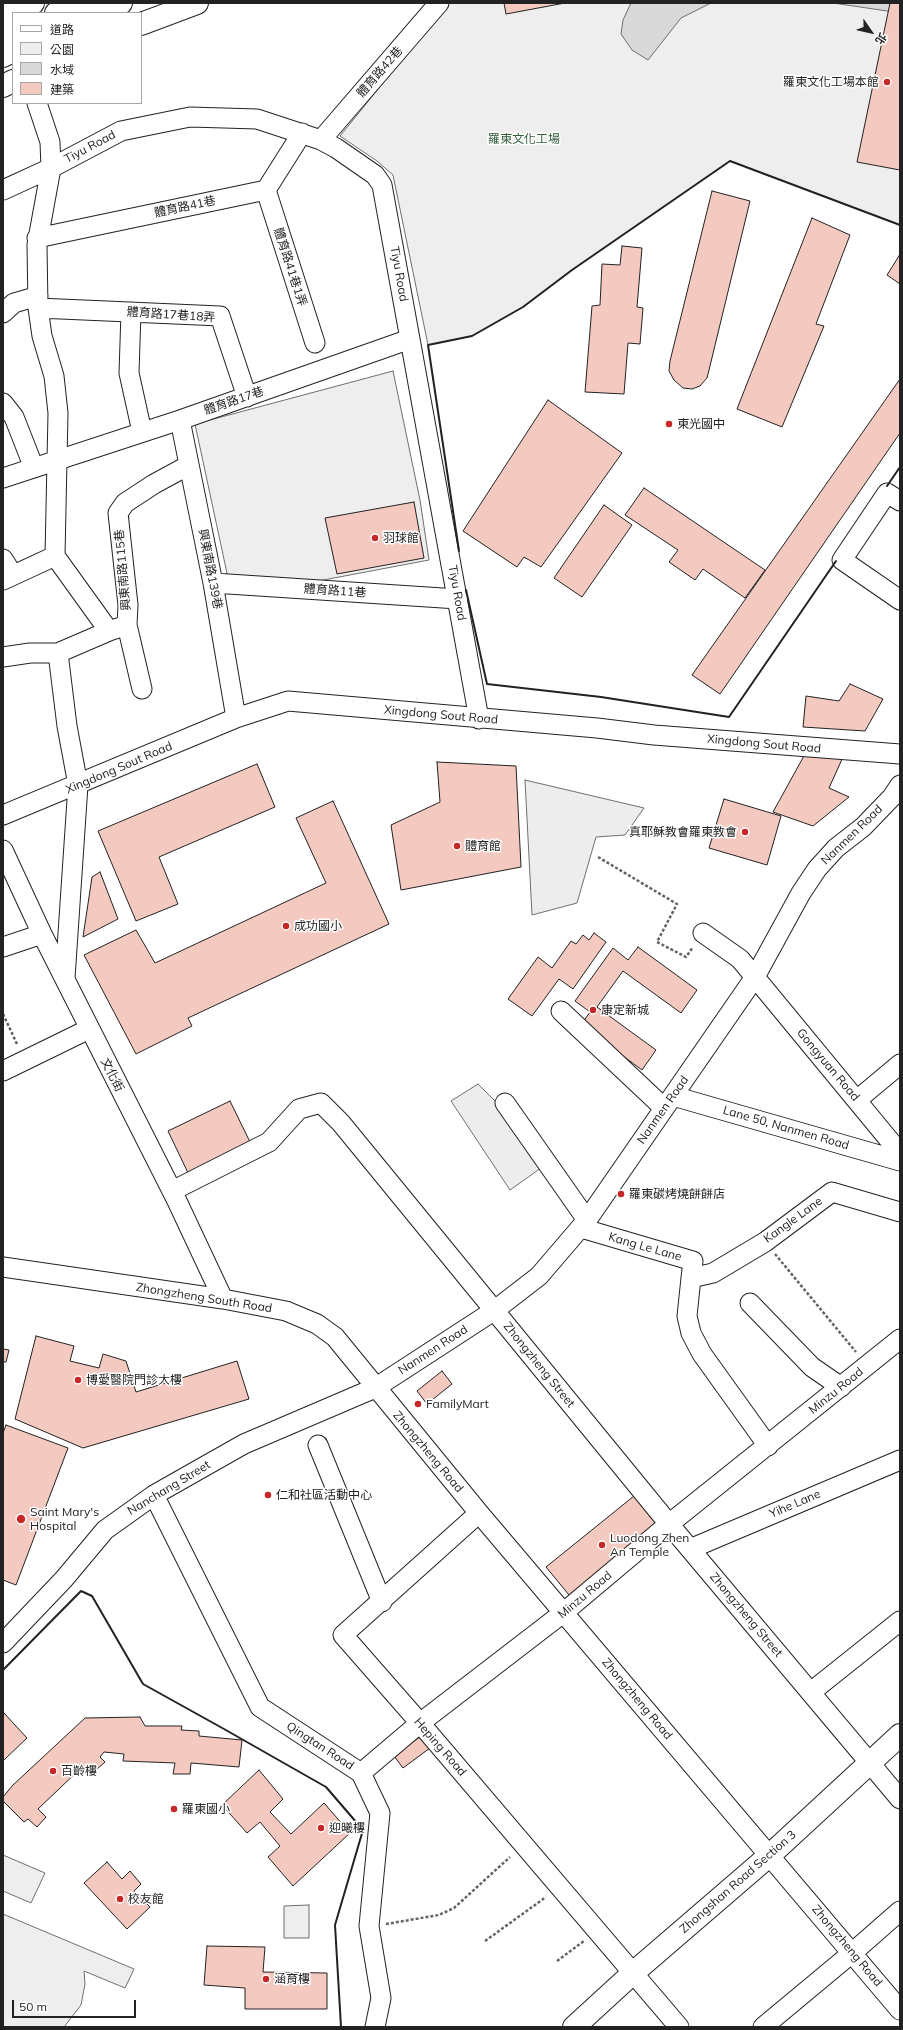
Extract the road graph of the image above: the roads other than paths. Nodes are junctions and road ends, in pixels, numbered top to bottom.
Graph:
1 (79, 3) edge
2 (121, 3) edge
3 (197, 3) edge
4 (439, 3) edge
5 (58, 12) edge
6 (98, 12) edge
7 (142, 24) edge
8 (12, 52) edge
9 (3, 56) edge
10 (37, 104) edge
11 (302, 133) junction
12 (321, 140) junction
13 (51, 168) junction
14 (3, 190) edge
15 (266, 190) junction
16 (38, 238) junction
17 (38, 302) junction
18 (131, 312) junction
19 (3, 313) edge
20 (410, 339) junction
21 (315, 343) dead end
22 (246, 397) junction
23 (3, 403) edge
24 (180, 420) junction
25 (142, 432) junction
26 (57, 460) junction
27 (189, 465) junction
28 (34, 468) junction
29 (3, 478) edge
30 (900, 502) edge
31 (55, 556) junction
32 (3, 559) edge
33 (8, 578) edge
34 (213, 583) junction
35 (458, 599) junction
36 (900, 600) edge
37 (127, 625) junction
38 (108, 631) junction
39 (58, 653) junction
40 (3, 657) edge
41 (142, 689) dead end
42 (236, 718) junction
43 (479, 718) junction
44 (900, 754) edge
45 (78, 785) junction
46 (900, 785) edge
47 (3, 815) edge
48 (3, 850) edge
49 (703, 933) road end
50 (42, 934) junction
51 (3, 948) edge
52 (755, 977) junction
53 (65, 978) junction
54 (561, 1011) dead end
55 (89, 1029) junction
56 (900, 1064) edge
57 (3, 1071) edge
58 (857, 1100) junction
59 (669, 1102) junction
60 (505, 1103) dead end
61 (900, 1153) edge
62 (900, 1160) edge
63 (172, 1191) junction
64 (900, 1212) edge
65 (584, 1224) junction
66 (765, 1242) joint
67 (3, 1267) edge
68 (690, 1278) junction
69 (223, 1299) junction
70 (750, 1303) dead end
71 (495, 1310) junction
72 (900, 1339) edge
73 (841, 1387) junction
74 (375, 1388) junction
75 (318, 1445) dead end
76 (768, 1446) junction
77 (900, 1460) edge
78 (154, 1495) junction
79 (479, 1513) junction
80 (669, 1524) junction
81 (690, 1548) junction
82 (382, 1602) junction
83 (563, 1613) junction
84 (900, 1621) edge
85 (3, 1643) edge
86 (811, 1692) junction
87 (420, 1723) junction
88 (900, 1735) edge
89 (870, 1762) junction
90 (361, 1773) junction
91 (900, 1798) edge
92 (770, 1855) junction
93 (900, 1911) edge
94 (852, 1953) junction
95 (633, 1973) junction
96 (900, 2010) edge
97 (376, 2027) edge
98 (574, 2027) edge
99 (679, 2027) edge
100 (762, 2027) edge

1 - 5 main road
2 - 6 main road
3 - 7 main road
4 - 12 street, 體育路42巷
8 - 9 main road
10 - 13 street
11 - 12 street, Tiyu Road
11 - 13 street, Tiyu Road
11 - 15 street
12 - 20 street, Tiyu Road
13 - 14 street, Tiyu Road
13 - 16 street
15 - 16 street, 體育路41巷
15 - 21 street, 體育路41巷1弄
16 - 17 street
17 - 18 street, 體育路17巷18弄
17 - 19 street, 體育路17巷18弄
17 - 26 street
18 - 22 street, 體育路17巷18弄
18 - 25 street
20 - 22 street, 體育路17巷
20 - 35 street, Tiyu Road
22 - 24 street, 體育路17巷
23 - 28 street
24 - 25 street, 體育路17巷
24 - 27 street, 興東南路139巷
25 - 26 street, 體育路17巷
26 - 28 street, 體育路17巷
26 - 31 street
27 - 34 street, 興東南路139巷
27 - 37 street, 興東南路115巷
28 - 29 street, 體育路17巷
30 - 36 street
31 - 33 street
31 - 38 street
32 - 33 street
34 - 35 street, 體育路11巷
34 - 42 street, 興東南路139巷
35 - 43 street, Tiyu Road
37 - 38 street, 興東南路115巷
37 - 41 street
38 - 39 street, 興東南路115巷
39 - 40 street
39 - 45 street
42 - 43 street, Xingdong Sout Road
42 - 45 street, Xingdong Sout Road
43 - 44 street, Xingdong Sout Road
45 - 47 street, Xingdong Sout Road
45 - 53 street
46 - 52 street, Nanmen Road
48 - 50 street, 文化街
49 - 52 street, Gongyuan Road
50 - 51 street
50 - 53 street, 文化街
52 - 58 street, Gongyuan Road
52 - 59 street, Nanmen Road
53 - 55 street, 文化街
54 - 59 street
55 - 57 street
55 - 63 street, 文化街
56 - 58 street
58 - 61 street, Gongyuan Road
59 - 62 street, Lane 50, Nanmen Road
59 - 65 street, Nanmen Road
60 - 65 street
63 - 69 street, 文化街
63 - 71 street, Zhongzheng Street
64 - 66 street, Kangle Lane
65 - 68 street, Kang Le Lane
65 - 71 street, Nanmen Road
66 - 68 street, Kang Le Lane
67 - 69 street, Zhongzheng South Road
68 - 76 street
69 - 74 street, Zhongzheng South Road
70 - 73 street
71 - 74 street, Nanmen Road
71 - 80 street, Zhongzheng Street
72 - 73 street, Minzu Road
73 - 76 street, Minzu Road
74 - 78 street, Nanchang Street
74 - 79 street, Zhongzheng Road
75 - 82 street
76 - 80 street, Minzu Road
77 - 81 street, Yihe Lane
78 - 85 street, Nanchang Street
78 - 90 street, Qingtan Road
79 - 82 street
79 - 83 street, Zhongzheng Road
80 - 81 street, Zhongzheng Street
80 - 83 street, Minzu Road
81 - 86 street, Zhongzheng Street
82 - 87 street, Heping Road
83 - 87 street, Minzu Road
83 - 92 street, Zhongzheng Road
84 - 86 street
86 - 89 street, Zhongzheng Street
87 - 90 street, Minzu Road
87 - 95 street, Heping Road
88 - 89 main road, Zhongshan Road Section 3
89 - 91 street, Zhongzheng Street
89 - 92 main road, Zhongshan Road Section 3
90 - 97 street, Qingtan Road
92 - 94 street, Zhongzheng Road
92 - 95 main road, Zhongshan Road Section 3
93 - 94 street
94 - 96 street, Zhongzheng Road
94 - 100 street
95 - 98 main road, Zhongshan Road Section 3
95 - 99 street, Heping Road

